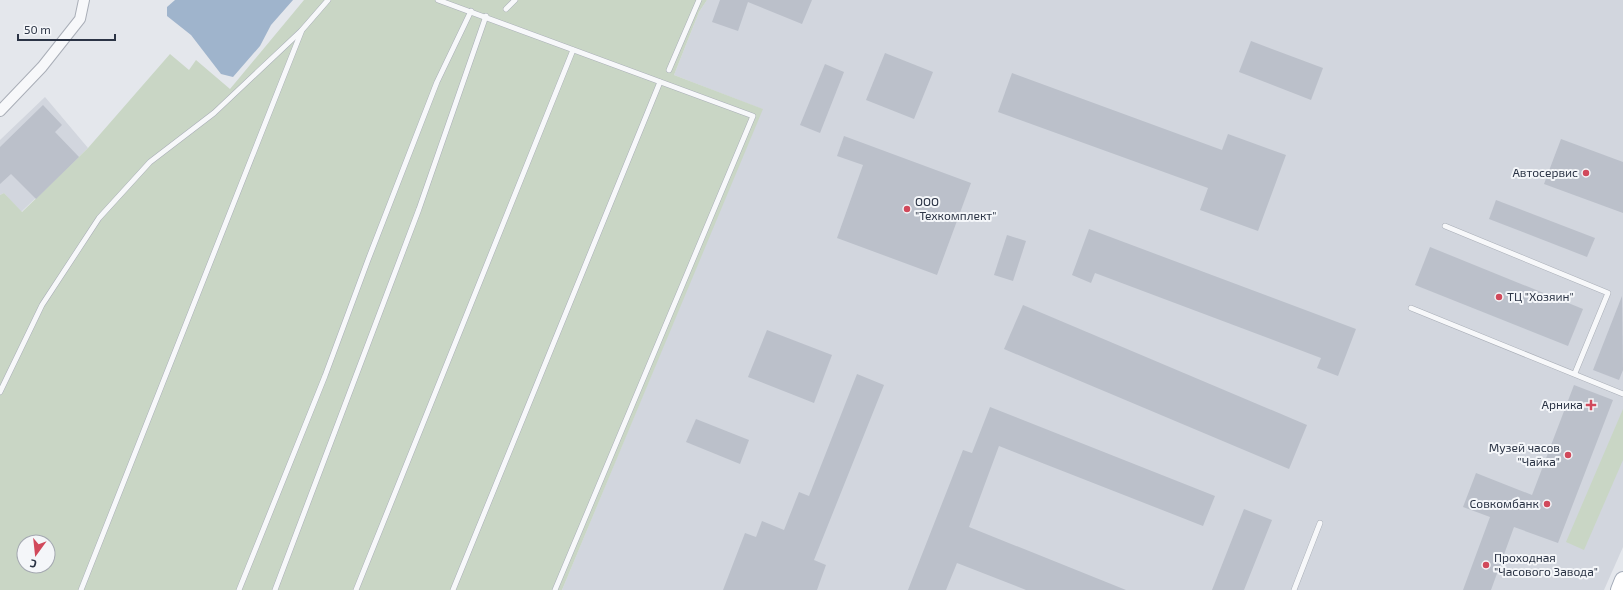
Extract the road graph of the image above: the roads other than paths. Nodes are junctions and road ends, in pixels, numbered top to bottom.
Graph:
1 (84, 0) edge
2 (328, 0) edge
3 (438, 0) edge
4 (515, 0) edge
5 (699, 0) edge
6 (506, 9) dead end
7 (471, 11) junction
8 (486, 16) junction
9 (302, 30) junction
10 (573, 50) junction
11 (669, 70) dead end
12 (660, 82) junction
13 (0, 111) edge
14 (1445, 226) dead end
15 (1411, 308) dead end
16 (1575, 374) junction
17 (0, 392) edge
18 (1623, 394) edge
19 (1320, 523) dead end
20 (1623, 580) edge
21 (81, 590) edge
22 (240, 590) edge
23 (275, 590) edge
24 (356, 590) edge
25 (453, 590) edge
26 (555, 590) edge
27 (1294, 590) edge
28 (1619, 590) edge

1 - 13 street
2 - 9 lane
3 - 7 lane
4 - 6 lane
5 - 11 lane
7 - 8 lane
7 - 22 lane
8 - 10 lane
8 - 23 lane
9 - 17 lane
9 - 21 lane
10 - 12 lane
10 - 24 lane
12 - 25 lane
12 - 26 lane
14 - 16 lane
15 - 16 lane
16 - 18 lane
19 - 27 lane
20 - 28 main road

